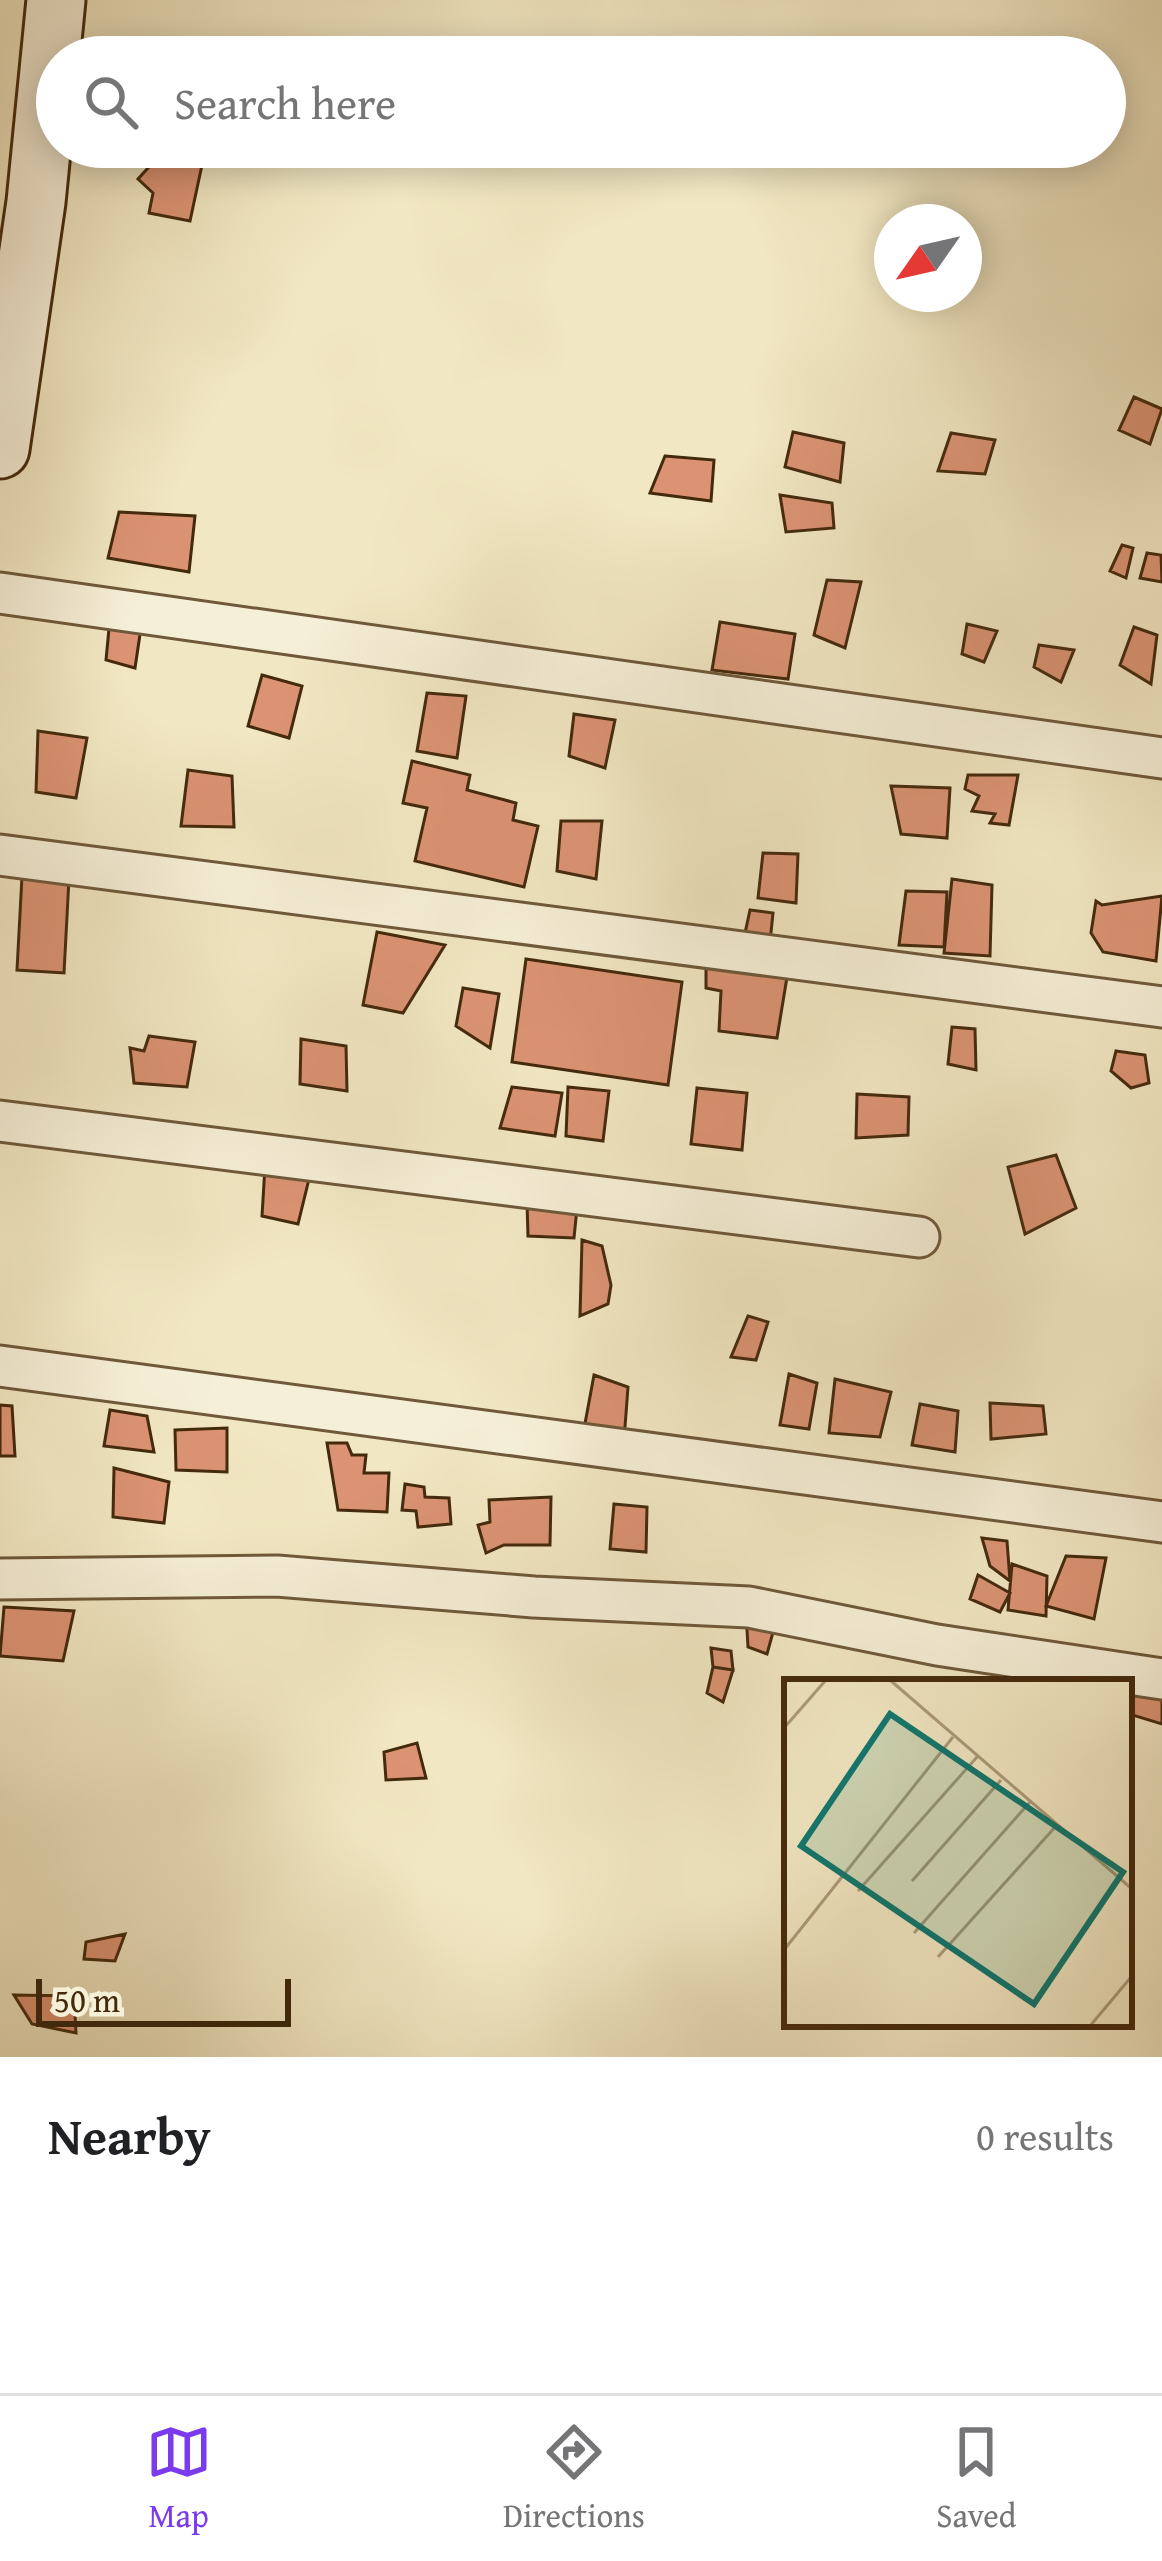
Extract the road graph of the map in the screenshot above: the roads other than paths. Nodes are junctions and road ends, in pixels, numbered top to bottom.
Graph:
1 (56, 0) edge
2 (52, 36) edge
3 (39, 168) edge
4 (0, 448) edge
5 (0, 593) edge
6 (1162, 758) edge
7 (0, 855) edge
8 (1162, 1007) edge
9 (0, 1121) edge
10 (919, 1237) dead end
11 (0, 1366) edge
12 (1162, 1522) edge
13 (0, 1579) edge
14 (1162, 1679) edge

1 - 2 street
3 - 4 street
5 - 6 street
7 - 8 street
9 - 10 street
11 - 12 street
13 - 14 street

